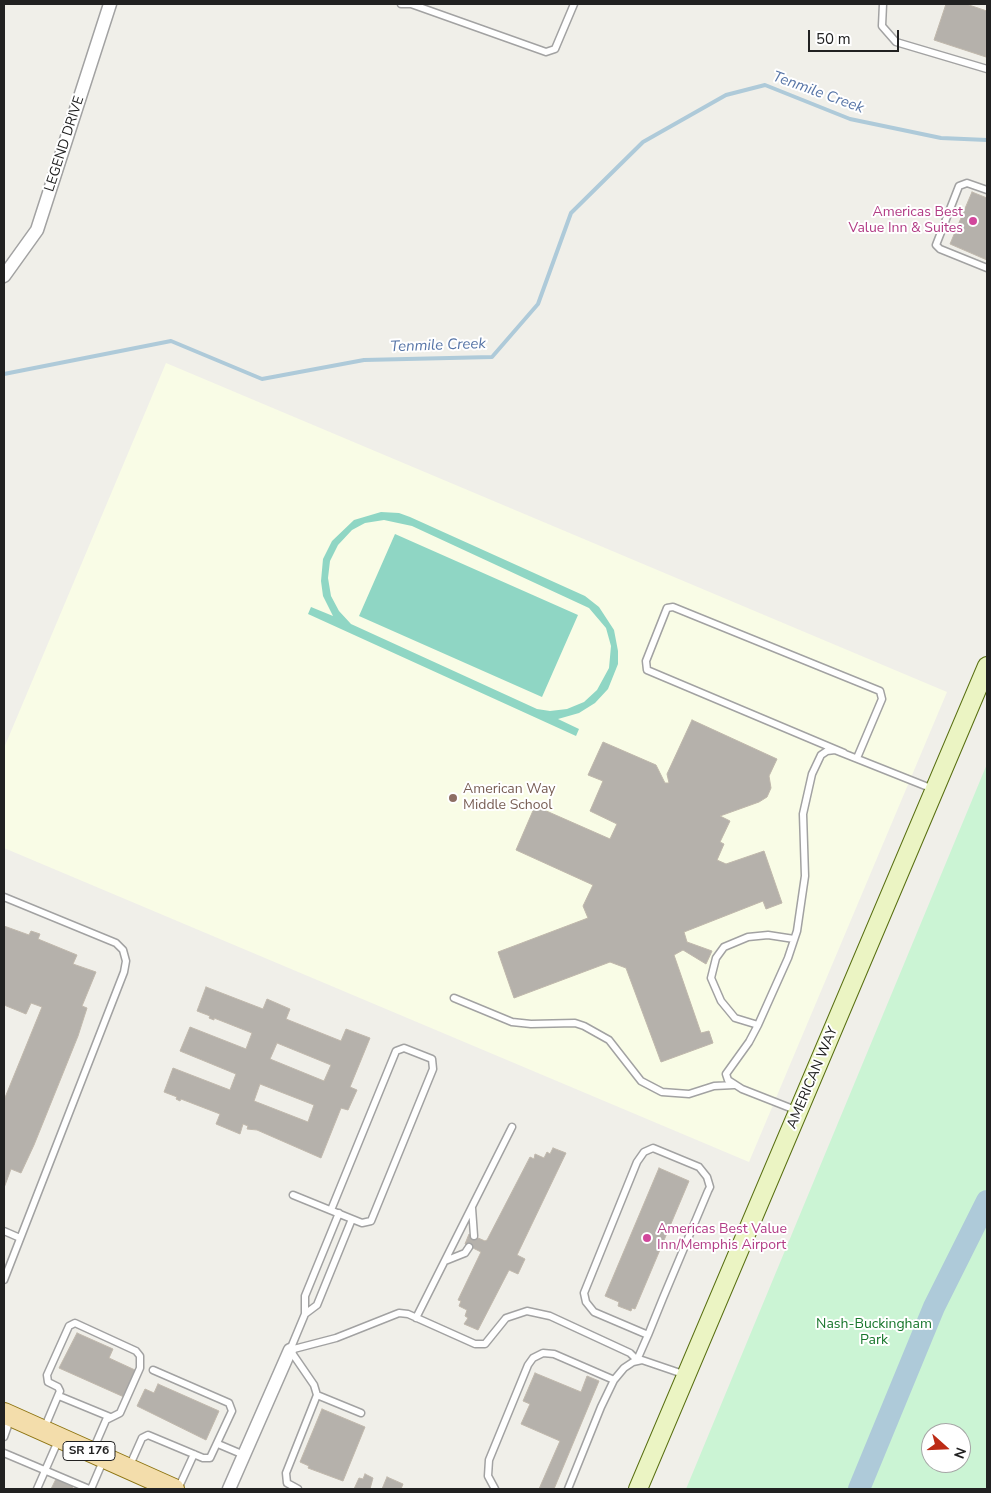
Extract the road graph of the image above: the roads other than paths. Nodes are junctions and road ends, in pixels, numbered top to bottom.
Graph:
1 (110, 4) edge
2 (401, 4) edge
3 (411, 4) edge
4 (574, 4) edge
5 (883, 4) edge
6 (987, 69) edge
7 (987, 190) edge
8 (987, 268) edge
9 (4, 276) edge
10 (987, 666) edge
11 (844, 753) junction
12 (857, 758) junction
13 (935, 790) junction
14 (4, 897) edge
15 (794, 939) junction
16 (454, 998) dead end
17 (758, 1025) junction
18 (734, 1085) junction
19 (799, 1111) junction
20 (512, 1126) dead end
21 (293, 1195) dead end
22 (472, 1206) junction
23 (332, 1210) junction
24 (339, 1213) junction
25 (352, 1219) junction
26 (4, 1232) edge
27 (474, 1236) dead end
28 (20, 1238) junction
29 (469, 1247) dead end
30 (445, 1261) junction
31 (319, 1262) junction
32 (332, 1268) junction
33 (6, 1270) edge
34 (4, 1280) edge
35 (305, 1314) junction
36 (416, 1318) junction
37 (648, 1335) junction
38 (290, 1350) junction
39 (637, 1360) junction
40 (153, 1370) dead end
41 (687, 1375) junction
42 (614, 1380) junction
43 (317, 1395) junction
44 (59, 1396) junction
45 (361, 1413) dead end
46 (8, 1414) edge
47 (110, 1417) junction
48 (51, 1434) junction
49 (4, 1436) edge
50 (218, 1444) junction
51 (4, 1453) edge
52 (194, 1454) junction
53 (98, 1455) junction
54 (244, 1455) junction
55 (128, 1469) junction
56 (45, 1470) junction
57 (36, 1489) edge
58 (90, 1489) edge
59 (174, 1489) edge
60 (178, 1489) edge
61 (230, 1489) edge
62 (298, 1489) edge
63 (495, 1489) edge
64 (568, 1489) edge
65 (638, 1489) edge

1 - 9 street, LEGEND DRIVE
2 - 3 lane
3 - 4 lane
5 - 6 lane
7 - 8 lane
10 - 13 main road, AMERICAN WAY
11 - 12 lane
11 - 12 lane
11 - 15 lane
12 - 13 lane
13 - 19 main road, AMERICAN WAY
14 - 28 lane
15 - 17 lane
15 - 17 lane
16 - 18 lane
17 - 18 lane
18 - 19 lane
19 - 41 main road, AMERICAN WAY
20 - 22 lane
21 - 23 lane
22 - 27 lane
22 - 30 lane
23 - 24 lane
23 - 25 lane
24 - 25 lane
24 - 31 lane
25 - 32 lane
26 - 28 lane
28 - 33 lane
29 - 30 lane
30 - 36 lane
31 - 32 lane
31 - 35 lane
32 - 35 lane
33 - 34 lane
35 - 38 lane
36 - 38 lane
36 - 39 lane
37 - 37 lane
37 - 39 lane
38 - 43 lane
38 - 54 street
39 - 41 lane
39 - 42 lane
40 - 50 lane
41 - 65 main road, AMERICAN WAY
42 - 63 lane
42 - 64 lane
43 - 45 lane
43 - 62 lane
44 - 47 lane
44 - 47 lane
44 - 48 lane
46 - 48 main road, SR 176
46 - 49 lane
47 - 53 lane
48 - 53 main road, SR 176
48 - 56 lane
50 - 52 lane
50 - 54 lane
51 - 56 lane
52 - 55 lane
52 - 60 lane
53 - 55 main road, SR 176
53 - 58 lane
54 - 61 street
55 - 59 main road, SR 176
56 - 57 lane
56 - 58 lane

